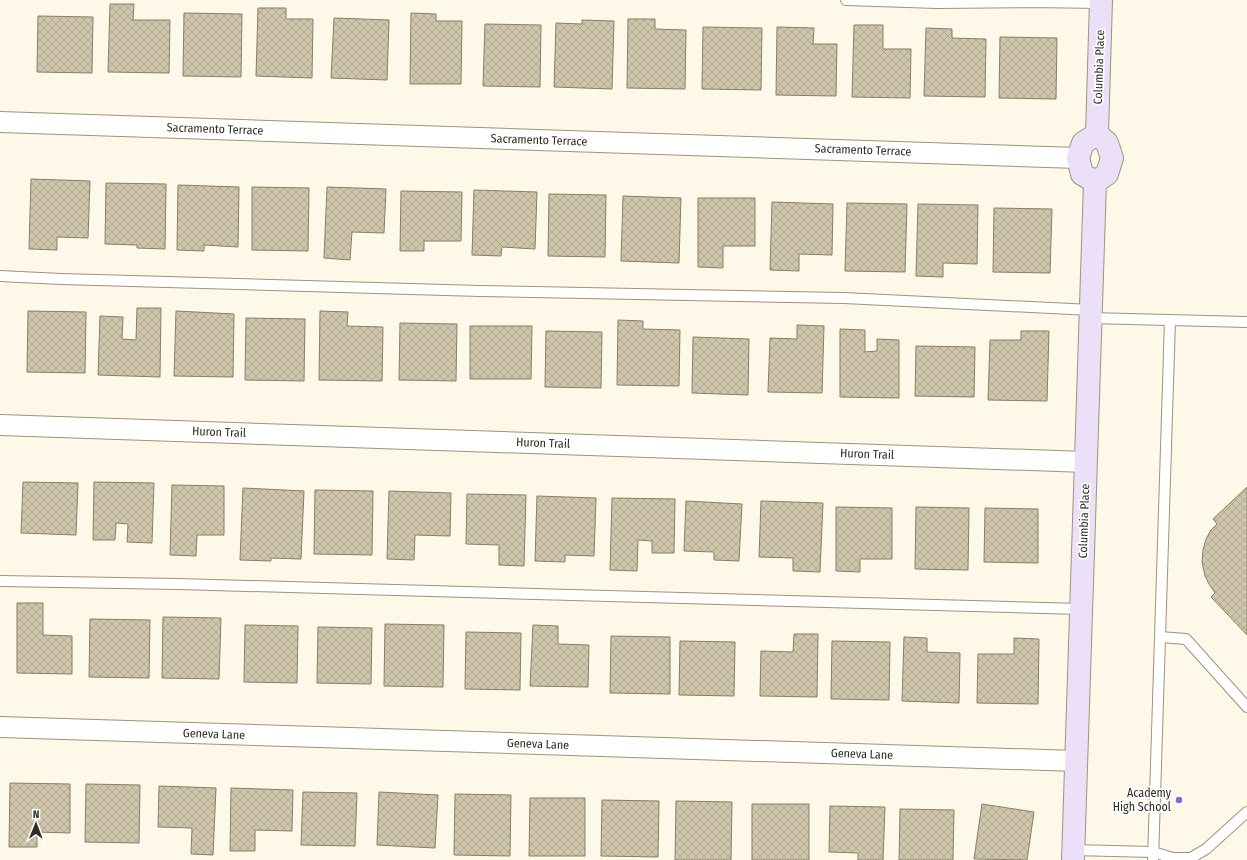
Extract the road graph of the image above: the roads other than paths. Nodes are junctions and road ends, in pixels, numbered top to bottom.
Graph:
1 (846, 0) edge
2 (1101, 1) edge
3 (0, 122) edge
4 (1096, 134) junction
5 (1078, 158) junction
6 (1095, 182) junction
7 (0, 276) edge
8 (1090, 314) junction
9 (1170, 320) junction
10 (1247, 322) edge
11 (0, 425) edge
12 (1086, 462) junction
13 (0, 581) edge
14 (1081, 609) junction
15 (1160, 637) junction
16 (1247, 708) edge
17 (0, 727) edge
18 (1076, 761) junction
19 (1247, 812) edge
20 (1073, 855) edge
21 (1153, 856) edge

1 - 2 lane
2 - 4 street, Columbia Place
3 - 5 street, Sacramento Terrace
4 - 5 street
4 - 6 street
5 - 6 street
6 - 8 street, Columbia Place
7 - 8 lane
8 - 9 lane
8 - 12 street, Columbia Place
9 - 10 lane
9 - 15 lane
11 - 12 street, Huron Trail
12 - 14 street, Columbia Place
13 - 14 lane
14 - 18 street, Columbia Place
15 - 16 lane
15 - 21 lane
17 - 18 street, Geneva Lane
18 - 20 street, Columbia Place
19 - 21 lane
20 - 21 lane

